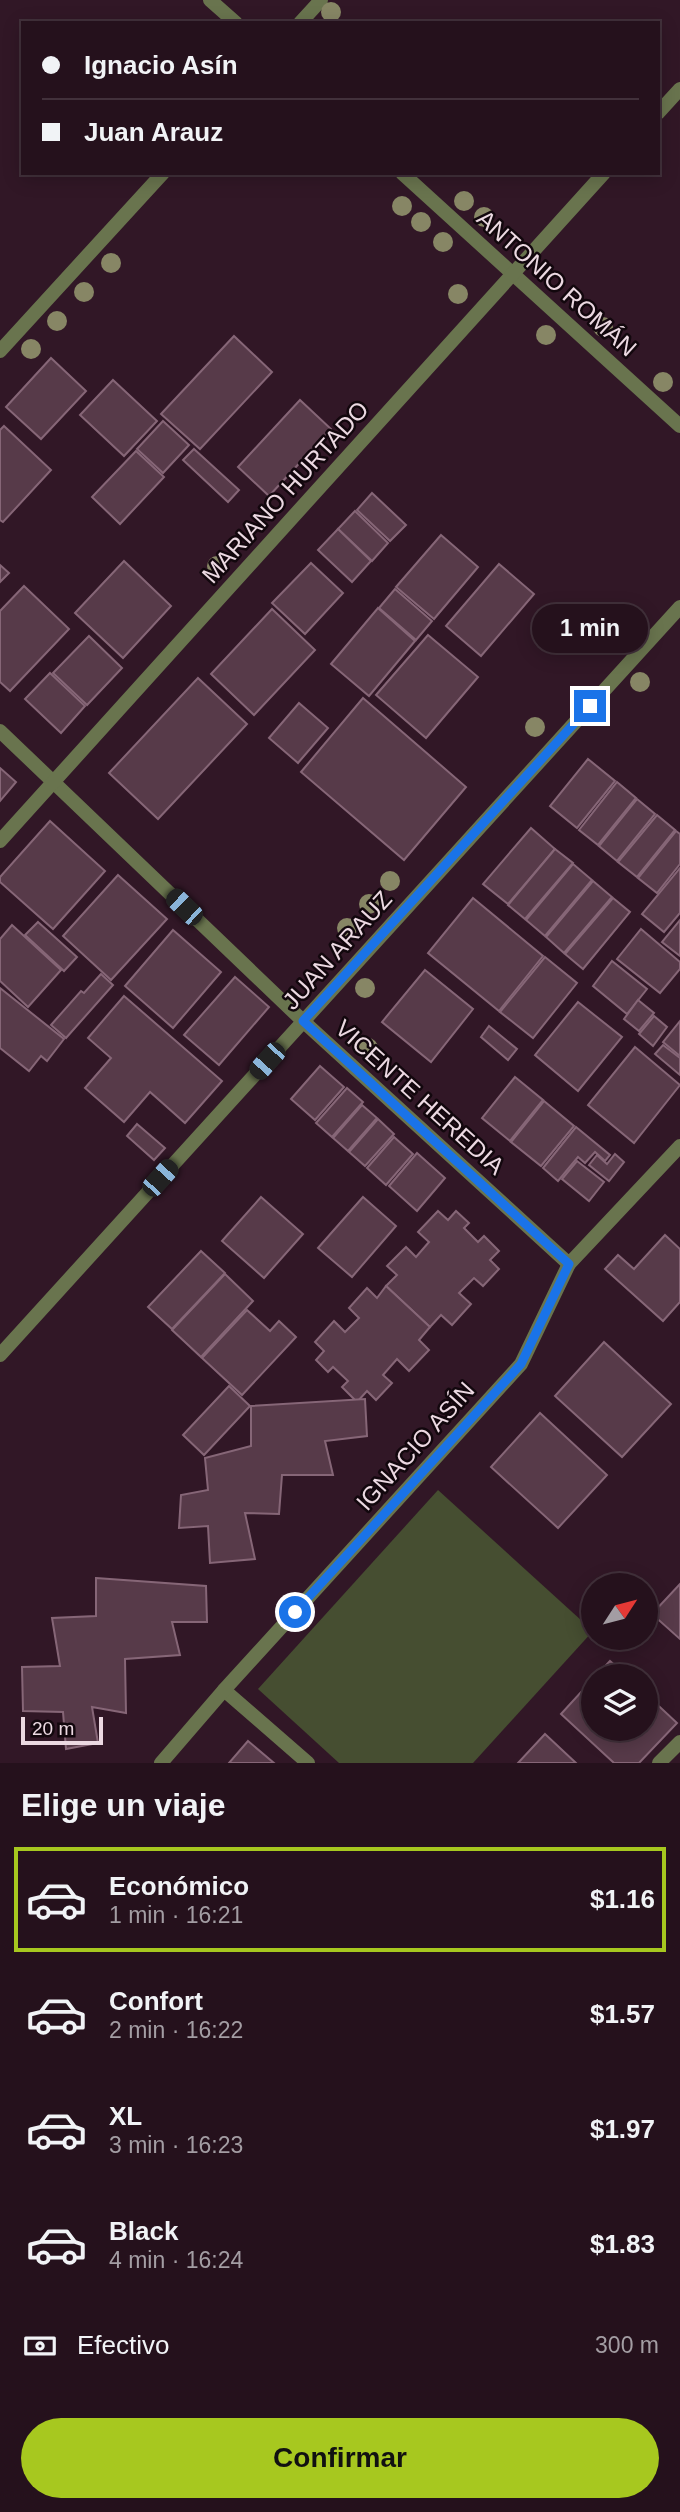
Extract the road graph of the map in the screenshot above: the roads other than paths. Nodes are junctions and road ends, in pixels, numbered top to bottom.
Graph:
1 (210, 0) edge
2 (321, 0) edge
3 (234, 21) edge
4 (302, 21) edge
5 (680, 89) edge
6 (660, 111) edge
7 (161, 175) edge
8 (404, 175) edge
9 (602, 175) edge
10 (513, 274) junction
11 (0, 351) edge
12 (680, 426) edge
13 (680, 607) edge
14 (0, 731) edge
15 (54, 782) junction
16 (0, 841) edge
17 (303, 1021) junction
18 (680, 1146) edge
19 (569, 1264) junction
20 (0, 1355) edge
21 (224, 1690) junction
22 (680, 1742) edge
23 (161, 1763) edge
24 (308, 1763) edge
25 (659, 1763) edge

1 - 3 street
2 - 4 street
5 - 6 street
7 - 11 street
8 - 10 street, ANTONIO ROMÁN
9 - 10 street, MARIANO HURTADO
10 - 12 street, ANTONIO ROMÁN
10 - 15 street, MARIANO HURTADO
13 - 17 street, JUAN ARAUZ
14 - 15 street, VICENTE HEREDIA
15 - 16 street, MARIANO HURTADO
15 - 17 street, VICENTE HEREDIA
17 - 19 street, VICENTE HEREDIA
17 - 20 street, JUAN ARAUZ
18 - 19 street, IGNACIO ASÍN
19 - 21 street, IGNACIO ASÍN
21 - 23 street, IGNACIO ASÍN
21 - 24 street
22 - 25 street

